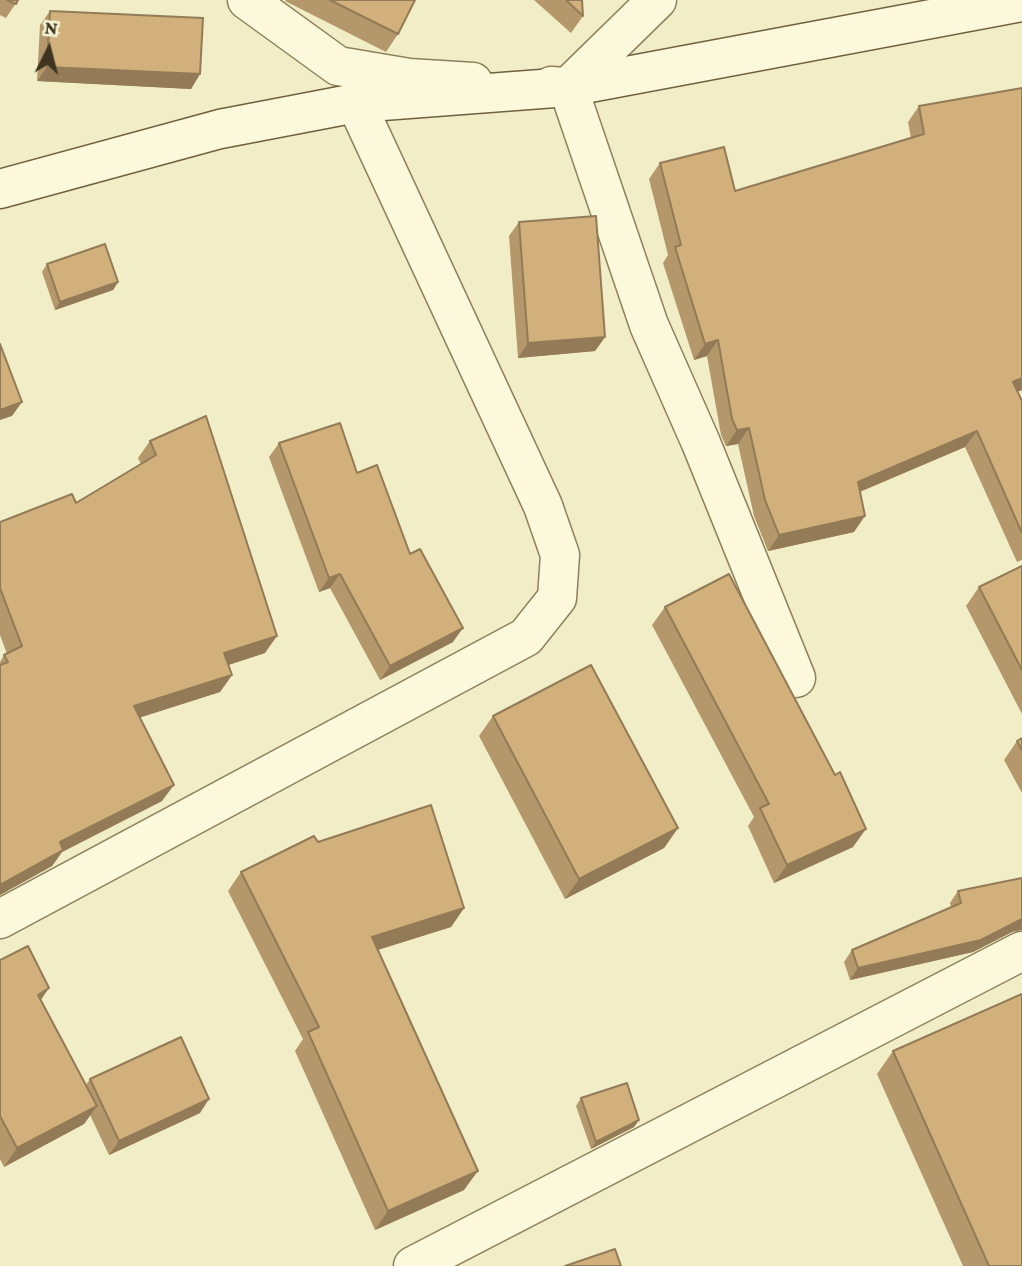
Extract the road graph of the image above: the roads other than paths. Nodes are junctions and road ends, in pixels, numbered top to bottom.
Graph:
1 (247, 0) edge
2 (657, 0) edge
3 (1022, 2) edge
4 (568, 87) junction
5 (356, 103) junction
6 (0, 189) edge
7 (796, 678) dead end
8 (0, 919) edge
9 (1022, 951) edge
10 (413, 1266) edge

1 - 4 street
2 - 4 street
3 - 4 street
4 - 5 street
4 - 7 street
5 - 6 street
5 - 8 street
9 - 10 street

